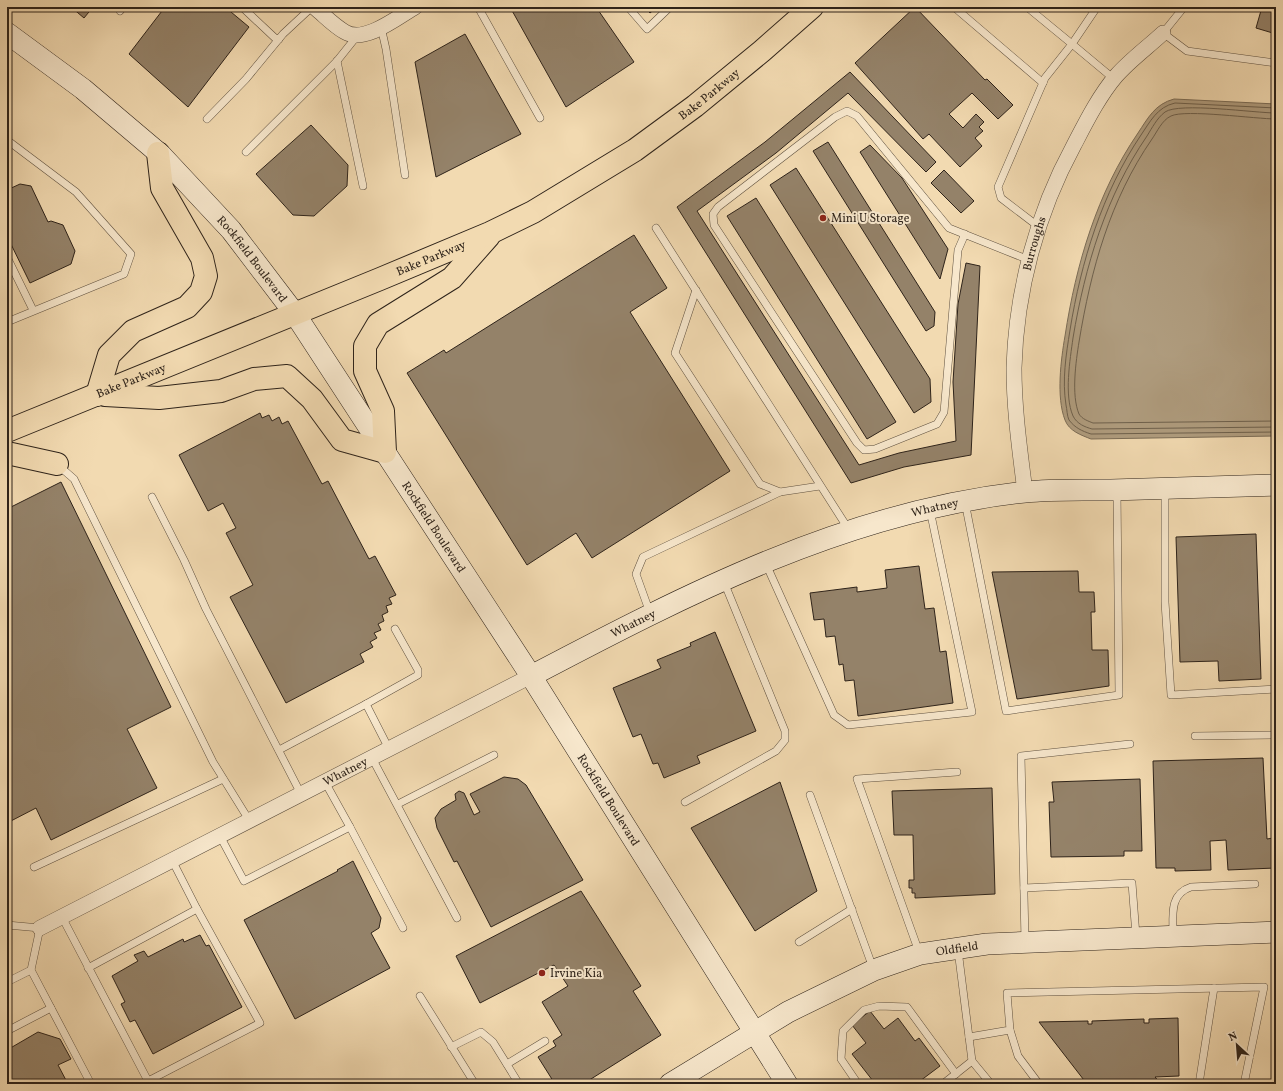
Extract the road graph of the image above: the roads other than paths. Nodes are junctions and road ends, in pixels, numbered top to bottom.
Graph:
1 (242, 7) edge
2 (313, 7) edge
3 (415, 7) edge
4 (478, 7) edge
5 (628, 7) edge
6 (670, 7) edge
7 (812, 7) edge
8 (954, 7) edge
9 (1027, 7) edge
10 (1094, 7) edge
11 (1184, 7) edge
12 (380, 27) junction
13 (7, 33) edge
14 (1163, 33) junction
15 (357, 36) junction
16 (279, 39) junction
17 (1072, 44) junction
18 (337, 61) junction
19 (1276, 63) edge
20 (1114, 79) junction
21 (1043, 83) junction
22 (540, 118) dead end
23 (207, 120) dead end
24 (7, 140) edge
25 (246, 152) dead end
26 (158, 153) junction
27 (405, 175) dead end
28 (363, 186) dead end
29 (1039, 227) junction
30 (656, 228) dead end
31 (494, 231) junction
32 (964, 234) junction
33 (7, 257) edge
34 (1029, 260) junction
35 (696, 290) junction
36 (33, 310) junction
37 (295, 314) junction
38 (7, 322) edge
39 (97, 395) junction
40 (7, 431) edge
41 (385, 452) junction
42 (7, 453) edge
43 (57, 464) joint
44 (1276, 485) edge
45 (820, 486) junction
46 (1165, 489) junction
47 (1116, 490) junction
48 (780, 492) junction
49 (1025, 492) junction
50 (152, 497) dead end
51 (965, 502) junction
52 (930, 508) junction
53 (849, 530) junction
54 (765, 562) junction
55 (723, 580) junction
56 (650, 614) junction
57 (395, 629) dead end
58 (531, 676) junction
59 (1276, 689) edge
60 (366, 704) junction
61 (1276, 734) edge
62 (1195, 736) dead end
63 (1130, 744) dead end
64 (389, 748) junction
65 (279, 750) junction
66 (494, 755) dead end
67 (372, 758) junction
68 (957, 772) dead end
69 (223, 779) junction
70 (325, 782) junction
71 (301, 794) junction
72 (810, 795) dead end
73 (685, 802) dead end
74 (398, 804) junction
75 (249, 820) junction
76 (350, 827) junction
77 (220, 836) junction
78 (172, 860) junction
79 (34, 867) dead end
80 (1255, 884) dead end
81 (1024, 888) junction
82 (197, 908) junction
83 (852, 908) junction
84 (62, 917) junction
85 (457, 918) dead end
86 (7, 925) edge
87 (40, 928) junction
88 (403, 928) dead end
89 (1276, 932) edge
90 (1173, 936) junction
91 (1137, 938) junction
92 (799, 942) dead end
93 (1026, 942) junction
94 (958, 948) junction
95 (920, 954) junction
96 (88, 968) junction
97 (31, 970) junction
98 (874, 970) junction
99 (7, 982) edge
100 (1214, 988) junction
101 (420, 996) dead end
102 (51, 1008) junction
103 (1010, 1030) junction
104 (7, 1031) edge
105 (755, 1032) junction
106 (969, 1037) junction
107 (545, 1041) dead end
108 (451, 1047) junction
109 (972, 1061) junction
110 (507, 1064) junction
111 (956, 1074) junction
112 (90, 1084) edge
113 (475, 1084) edge
114 (519, 1084) edge
115 (670, 1084) edge
116 (787, 1084) edge
117 (858, 1084) edge
118 (943, 1084) edge
119 (991, 1084) edge
120 (1039, 1084) edge
121 (1199, 1084) edge
122 (1244, 1084) edge

1 - 16 lane
2 - 15 street
2 - 16 lane
3 - 12 street
4 - 22 lane
5 - 6 lane
7 - 31 main road, Bake Parkway
8 - 21 lane
9 - 17 lane
10 - 17 lane
11 - 14 lane
12 - 15 street
12 - 27 lane
13 - 26 street, Rockfield Boulevard
14 - 19 lane
14 - 20 street, Burroughs
15 - 18 lane
16 - 23 lane
17 - 20 lane
17 - 21 lane
18 - 25 lane
18 - 28 lane
20 - 29 street, Burroughs
21 - 29 lane
24 - 36 lane
26 - 37 street, Rockfield Boulevard
26 - 39 main road
29 - 34 street, Burroughs
30 - 35 lane
31 - 37 main road, Bake Parkway
31 - 41 main road
32 - 32 lane
32 - 34 lane
33 - 36 lane
34 - 49 street, Burroughs
35 - 45 lane
35 - 48 lane
36 - 38 lane
37 - 39 main road, Bake Parkway
37 - 41 street, Rockfield Boulevard
39 - 40 main road, Bake Parkway
39 - 41 main road
41 - 58 street, Rockfield Boulevard
42 - 43 main road
43 - 69 lane
44 - 46 street, Whatney
45 - 48 lane
45 - 53 lane
46 - 47 street, Whatney
46 - 59 lane
47 - 49 street, Whatney
47 - 51 lane
48 - 56 lane
49 - 51 street, Whatney
50 - 65 lane
51 - 52 street, Whatney
52 - 53 street, Whatney
52 - 54 lane
53 - 54 street, Whatney
54 - 55 street, Whatney
55 - 56 street, Whatney
55 - 73 lane
56 - 58 street, Whatney
57 - 60 lane
58 - 64 street, Whatney
58 - 105 street, Rockfield Boulevard
60 - 64 lane
60 - 65 lane
61 - 62 lane
63 - 81 lane
64 - 67 street, Whatney
65 - 71 lane
66 - 74 lane
67 - 70 street, Whatney
67 - 74 lane
68 - 95 lane
69 - 75 lane
69 - 79 lane
70 - 71 street, Whatney
70 - 76 lane
71 - 75 street, Whatney
72 - 83 lane
74 - 85 lane
75 - 77 street, Whatney
76 - 77 lane
76 - 88 lane
77 - 78 street, Whatney
78 - 82 lane
78 - 84 street, Whatney
80 - 90 lane
81 - 91 lane
81 - 93 lane
82 - 96 lane
82 - 96 lane
83 - 92 lane
83 - 98 lane
84 - 87 street, Whatney
84 - 96 lane
86 - 87 lane
87 - 97 lane
89 - 90 street, Oldfield
90 - 91 street, Oldfield
91 - 93 street, Oldfield
93 - 94 street, Oldfield
94 - 95 street, Oldfield
94 - 106 lane
95 - 98 street, Oldfield
97 - 99 lane
97 - 102 lane
98 - 105 street, Oldfield
100 - 103 lane
100 - 121 lane
100 - 122 lane
101 - 108 lane
102 - 104 lane
102 - 112 lane
103 - 106 lane
103 - 120 lane
105 - 115 street, Oldfield
105 - 116 street, Rockfield Boulevard
106 - 109 lane
107 - 110 lane
108 - 110 lane
108 - 113 lane
109 - 111 lane
109 - 119 lane
110 - 114 lane
111 - 117 lane
111 - 118 lane

